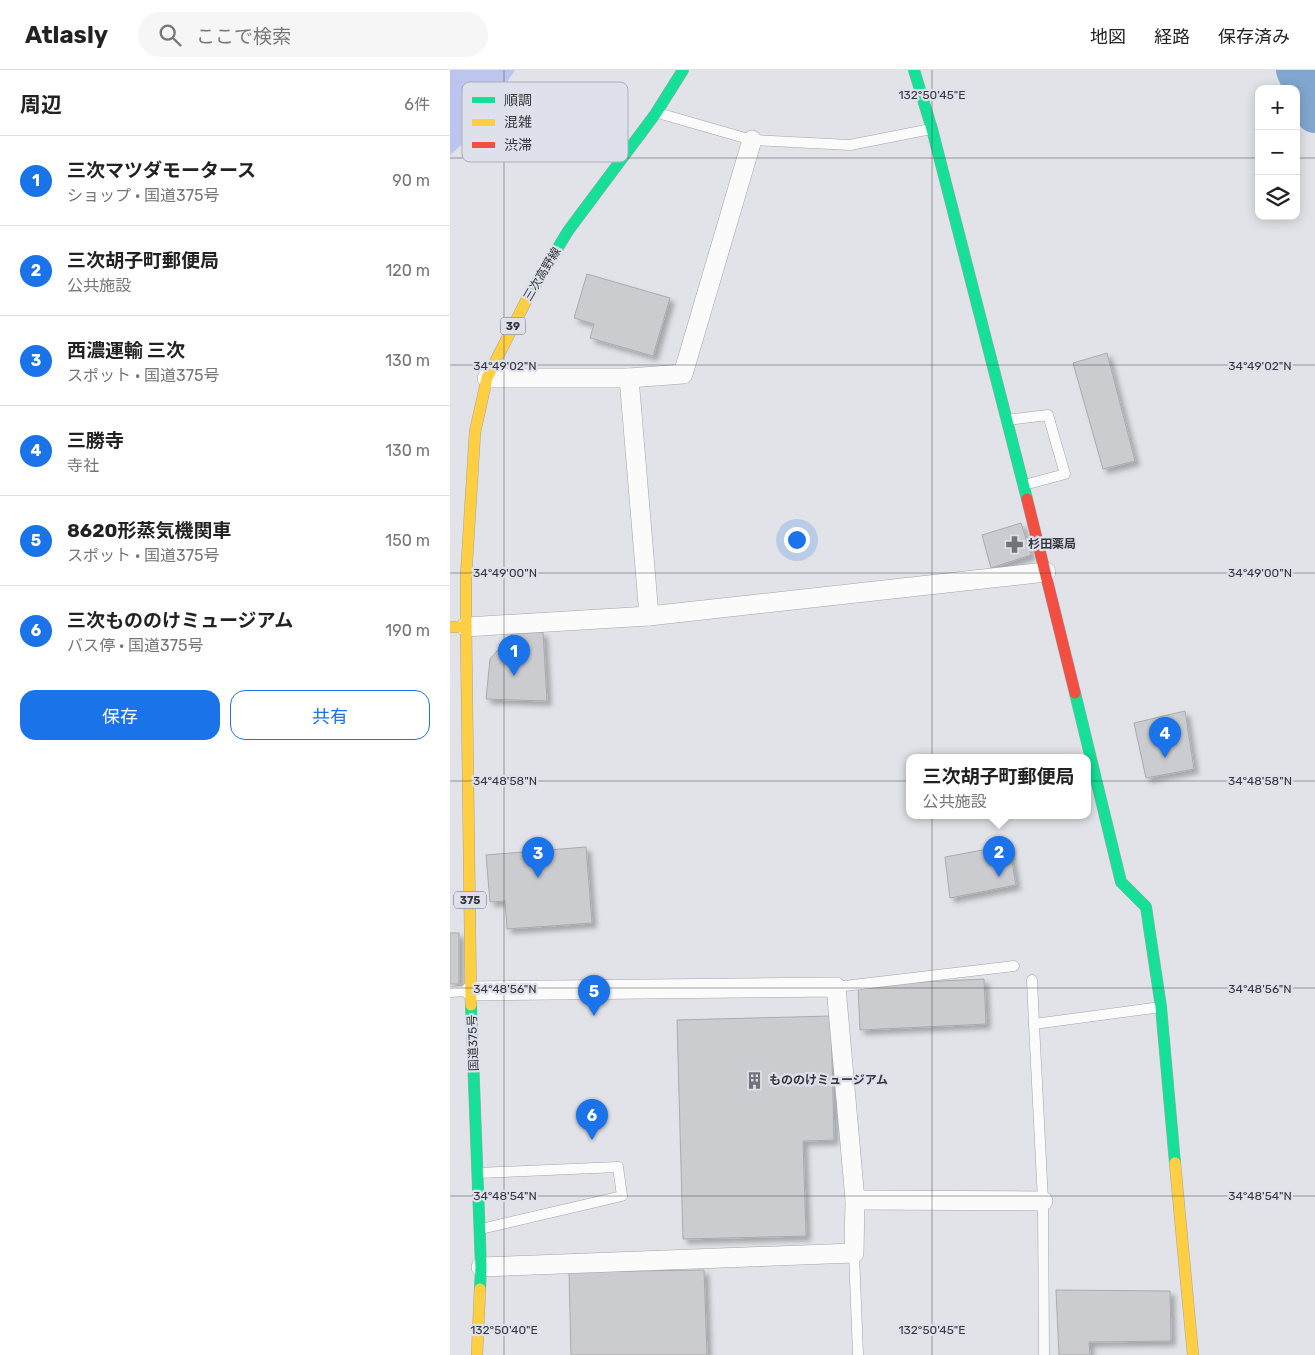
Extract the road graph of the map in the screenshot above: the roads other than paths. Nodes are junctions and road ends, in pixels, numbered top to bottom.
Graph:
1 (683, 70) edge
2 (914, 70) edge
3 (656, 113) junction
4 (932, 129) junction
5 (752, 140) junction
6 (628, 151) edge
7 (620, 162) edge
8 (487, 378) junction
9 (628, 378) junction
10 (1006, 420) junction
11 (1023, 485) junction
12 (1046, 572) junction
13 (649, 616) junction
14 (458, 627) edge
15 (1090, 754) edge
16 (1091, 758) edge
17 (1014, 966) dead end
18 (1032, 980) dead end
19 (836, 987) junction
20 (471, 991) junction
21 (450, 992) edge
22 (1161, 1007) junction
23 (1034, 1024) junction
24 (477, 1173) junction
25 (855, 1200) junction
26 (1043, 1201) junction
27 (479, 1230) junction
28 (854, 1253) junction
29 (481, 1266) junction
30 (477, 1355) edge
31 (858, 1355) edge
32 (1044, 1355) edge
33 (1193, 1355) edge

1 - 3 main road, 三次高野線 / 39
2 - 4 main road
3 - 5 lane
3 - 6 main road, 三次高野線 / 39
4 - 5 lane
4 - 10 main road
5 - 9 street
7 - 8 main road, 三次高野線 / 39
8 - 9 street
8 - 14 main road, 三次高野線 / 39
9 - 13 street
10 - 11 main road
10 - 11 lane
11 - 12 main road
12 - 13 street
12 - 15 main road
13 - 14 street
14 - 20 main road, 国道375号 / 375
16 - 22 main road
17 - 19 lane
18 - 23 lane
19 - 20 street
19 - 25 street
20 - 21 lane
20 - 24 main road, 国道375号 / 375
22 - 23 lane
22 - 33 main road
23 - 26 lane
24 - 27 main road, 国道375号 / 375
24 - 27 lane
25 - 26 street
25 - 28 street
26 - 32 lane
27 - 29 main road, 国道375号 / 375
28 - 29 street
28 - 31 lane
29 - 30 main road, 国道375号 / 375

